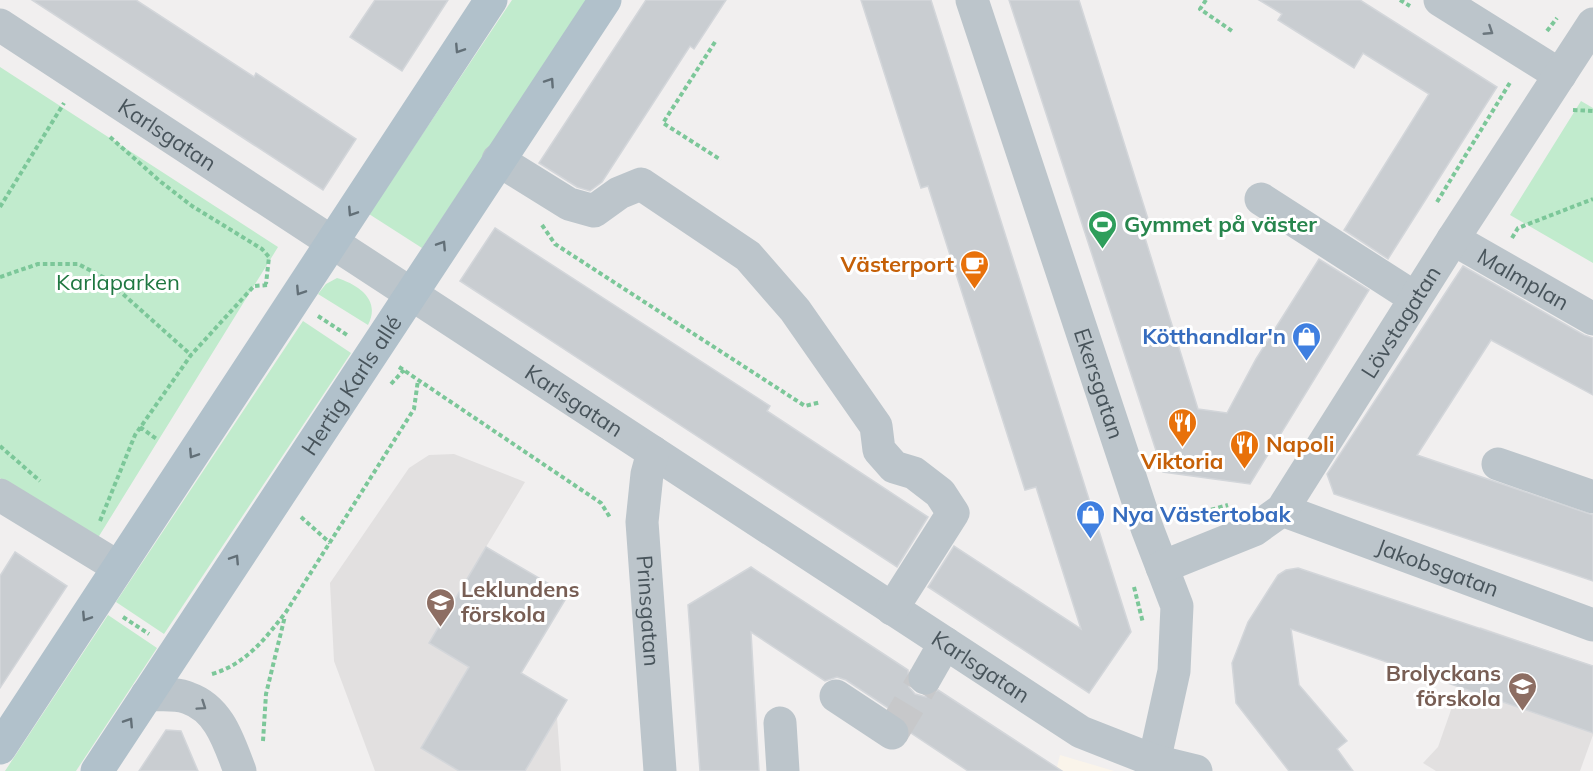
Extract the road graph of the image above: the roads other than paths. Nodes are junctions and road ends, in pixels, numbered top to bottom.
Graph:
1 (491, 0) edge
2 (605, 0) edge
3 (972, 0) edge
4 (1440, 0) edge
5 (1593, 24) edge
6 (0, 25) edge
7 (1560, 75) junction
8 (498, 160) junction
9 (1261, 199) dead end
10 (1453, 239) junction
11 (332, 242) junction
12 (410, 294) junction
13 (1415, 298) junction
14 (1593, 320) edge
15 (653, 452) junction
16 (1498, 464) dead end
17 (0, 495) edge
18 (1593, 497) edge
19 (1282, 510) junction
20 (118, 567) junction
21 (1162, 567) junction
22 (892, 609) junction
23 (1593, 625) edge
24 (945, 643) junction
25 (925, 678) tunnel mouth
26 (147, 694) junction
27 (836, 696) dead end
28 (780, 723) dead end
29 (892, 733) dead end
30 (0, 748) edge
31 (1154, 766) edge
32 (97, 771) edge
33 (240, 771) edge
34 (660, 771) edge
35 (783, 771) edge
36 (1196, 771) edge

1 -> 11 main road
8 -> 2 main road, Hertig Karls allé
3 - 21 street, Ekersgatan
4 -> 7 street
5 - 7 street, Lövstagatan
6 - 11 street, Karlsgatan
7 - 10 street, Lövstagatan
12 -> 8 main road, Hertig Karls allé
8 - 22 street
9 - 13 street
10 - 13 street, Lövstagatan
10 - 14 street, Malmplan
11 - 12 street, Karlsgatan
11 -> 20 main road
12 - 15 street, Karlsgatan
26 -> 12 main road, Hertig Karls allé
13 - 19 street, Lövstagatan
15 - 22 street, Karlsgatan
15 - 34 street, Prinsgatan
16 - 18 street
17 - 20 street
19 - 21 street, Lövstagatan
19 - 23 street, Jakobsgatan
20 -> 30 main road
21 - 31 street, Ekersgatan
22 - 24 street, Karlsgatan
24 - 25 street
24 - 31 street, Karlsgatan
32 -> 26 main road, Hertig Karls allé
26 -> 33 street
27 - 29 street
28 - 35 street
31 - 36 street, Karlsgatan

